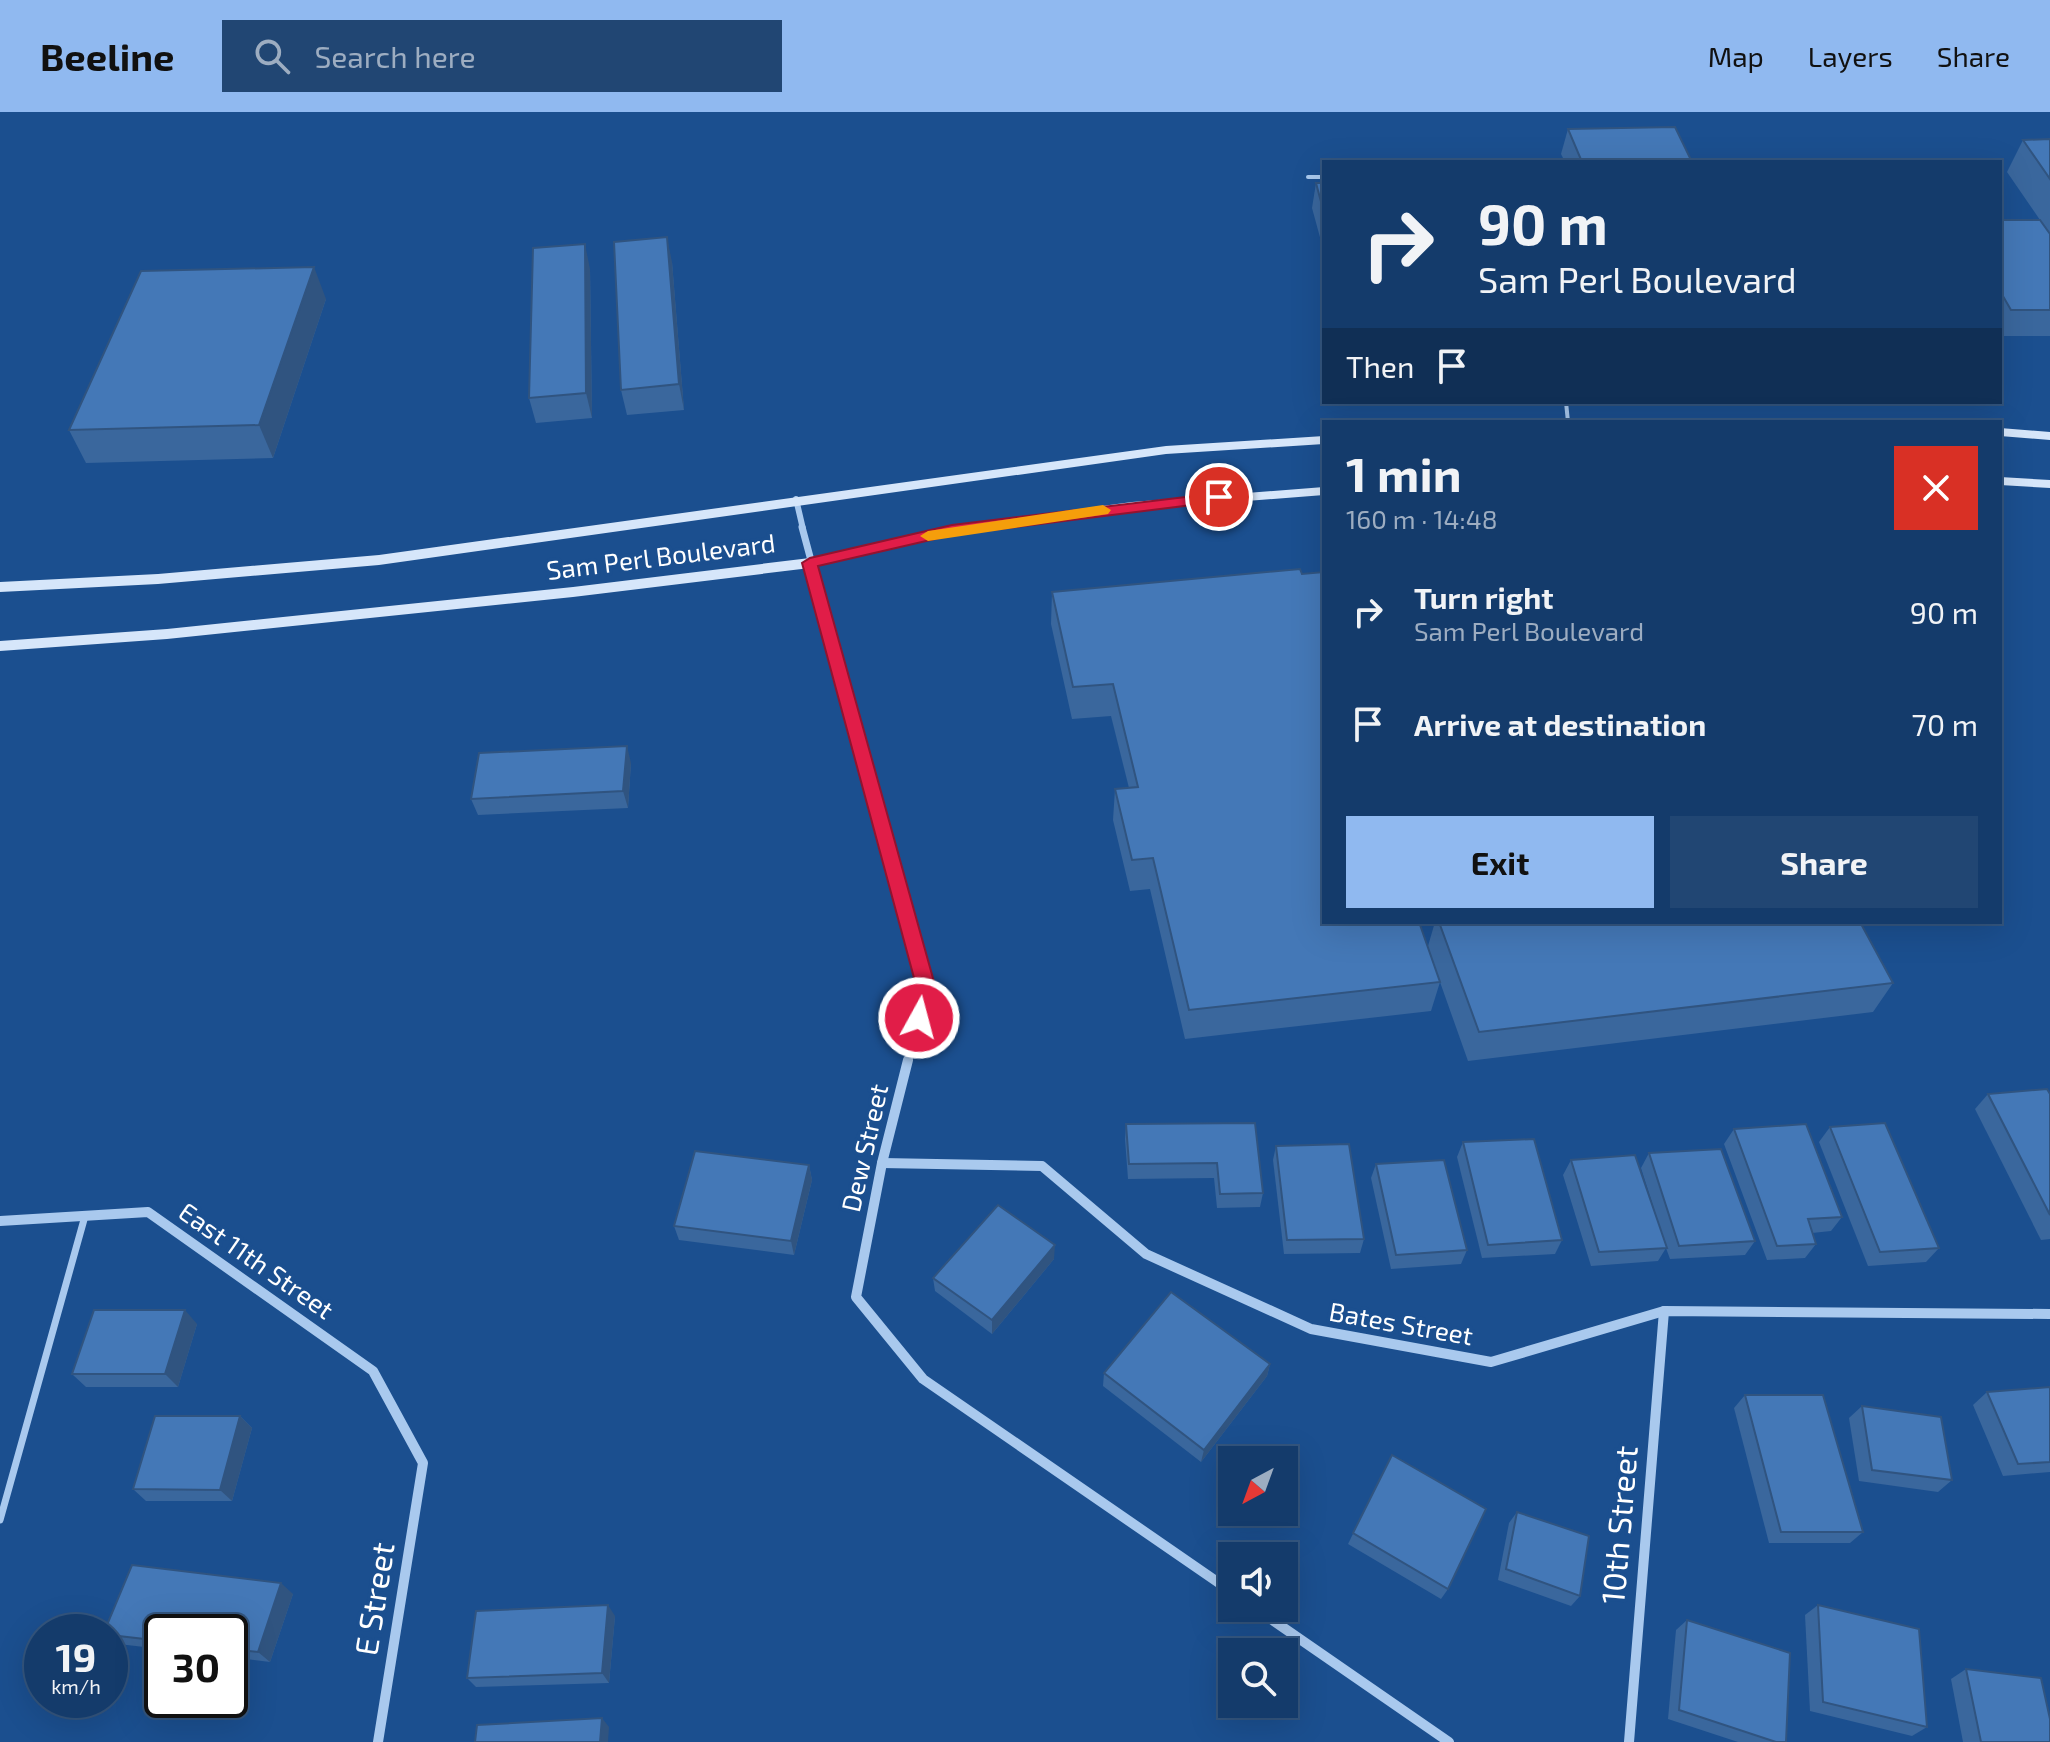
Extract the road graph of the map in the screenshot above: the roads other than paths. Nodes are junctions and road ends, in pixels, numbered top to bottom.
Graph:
1 (1308, 177) dead end
2 (1322, 177) edge
3 (2002, 432) edge
4 (2050, 436) edge
5 (1322, 440) edge
6 (2002, 481) edge
7 (2050, 484) edge
8 (1322, 491) edge
9 (796, 499) junction
10 (810, 563) junction
11 (0, 587) edge
12 (0, 646) edge
13 (882, 1163) junction
14 (85, 1216) junction
15 (0, 1221) edge
16 (1664, 1311) junction
17 (2050, 1314) edge
18 (423, 1463) joint
19 (0, 1520) edge
20 (1218, 1582) edge
21 (1275, 1622) edge
22 (378, 1742) edge
23 (1449, 1742) edge
24 (1629, 1742) edge

1 - 2 lane
3 - 4 main road
5 - 9 main road, Sam Perl Boulevard
6 - 7 main road
8 - 10 main road, Sam Perl Boulevard
9 - 10 street, Dew Street
9 - 11 main road, Sam Perl Boulevard
10 - 12 main road, Sam Perl Boulevard
10 - 13 street, Dew Street
13 - 16 street, Bates Street
13 - 20 street, Dew Street
14 - 15 street, East 11th Street
14 - 18 street, East 11th Street
14 - 19 lane
16 - 17 street, Bates Street
16 - 24 street, 10th Street
18 - 22 street, E Street
21 - 23 street

